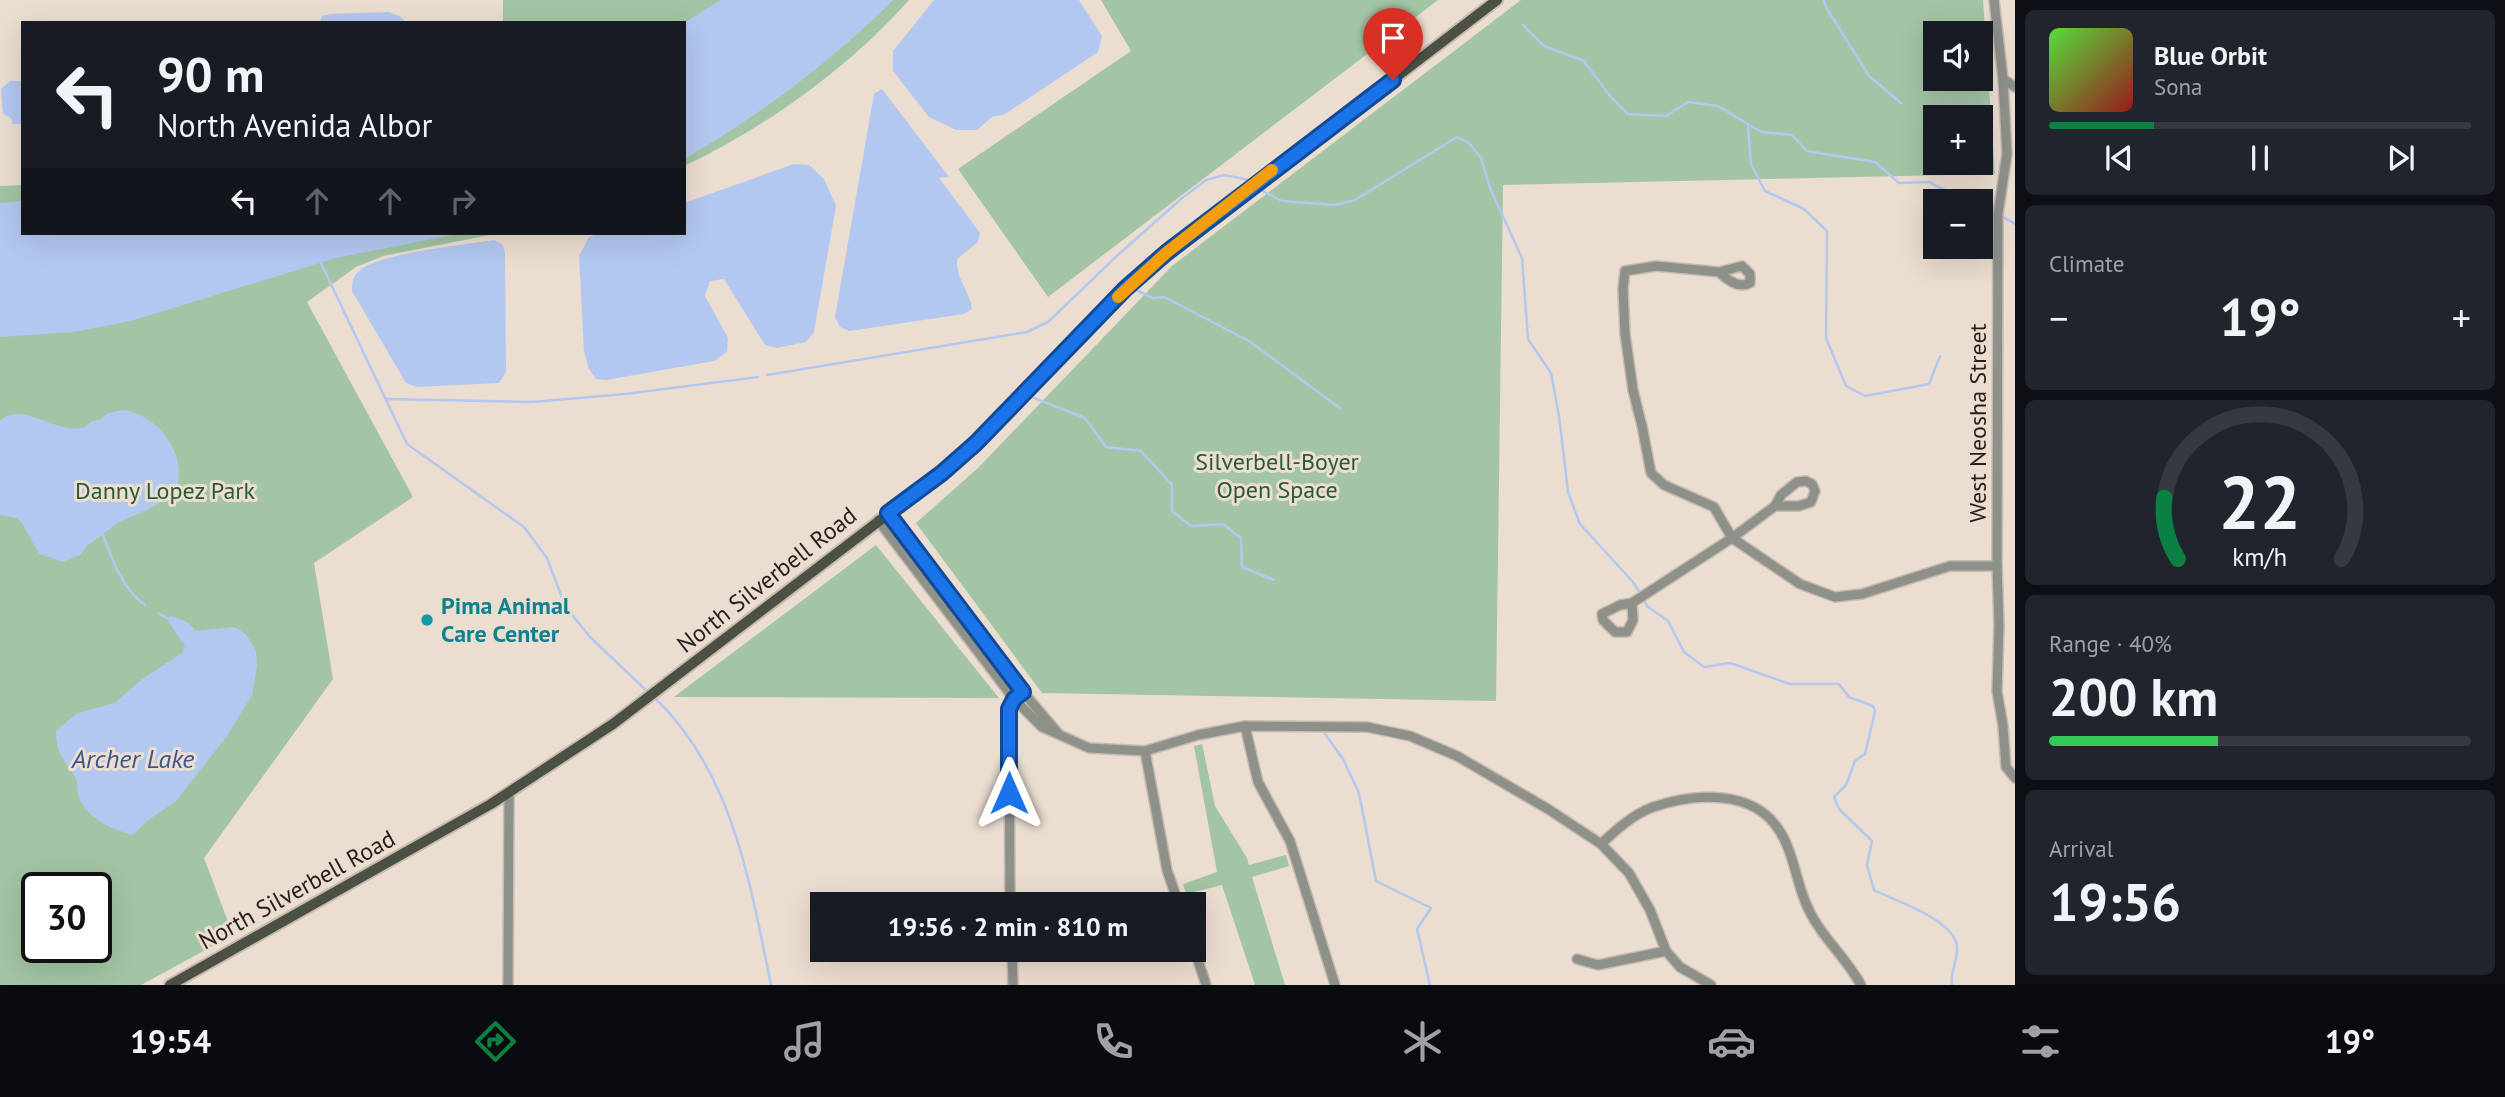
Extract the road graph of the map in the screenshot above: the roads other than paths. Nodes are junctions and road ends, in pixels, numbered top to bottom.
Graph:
1 (1497, 0) edge
2 (1994, 0) edge
3 (2003, 79) junction
4 (2015, 87) edge
5 (1719, 272) dead end
6 (1774, 506) dead end
7 (888, 513) junction
8 (878, 520) junction
9 (1732, 538) junction
10 (1997, 566) junction
11 (1632, 604) dead end
12 (990, 648) junction
13 (981, 655) junction
14 (1023, 692) junction
15 (1014, 699) junction
16 (1245, 726) junction
17 (1058, 734) junction
18 (1145, 751) junction
19 (2015, 778) edge
20 (509, 793) junction
21 (1601, 844) junction
22 (1010, 892) edge
23 (1175, 892) edge
24 (1666, 951) junction
25 (1577, 959) dead end
26 (1012, 962) edge
27 (1199, 962) edge
28 (170, 985) edge
29 (508, 985) edge
30 (1013, 985) edge
31 (1206, 985) edge
32 (1335, 985) edge
33 (1711, 985) edge
34 (1861, 985) edge

1 - 7 main road, North Silverbell Road
2 - 3 street, West Neosha Street
3 - 4 street
3 - 10 street, West Neosha Street
5 - 9 street
6 - 9 street
7 - 8 main road, North Silverbell Road
7 - 12 street
8 - 13 street
8 - 20 main road, North Silverbell Road
9 - 10 street
9 - 11 street
10 - 19 street, West Neosha Street
12 - 13 street
12 - 14 street
13 - 15 street
14 - 15 street
14 - 17 street
15 - 17 street
15 - 22 street
16 - 18 street
16 - 21 street
16 - 32 street
17 - 18 street
18 - 23 street
20 - 28 main road, North Silverbell Road
20 - 29 street
21 - 24 street
21 - 34 street
24 - 25 street
24 - 33 street
26 - 30 street
27 - 31 street

